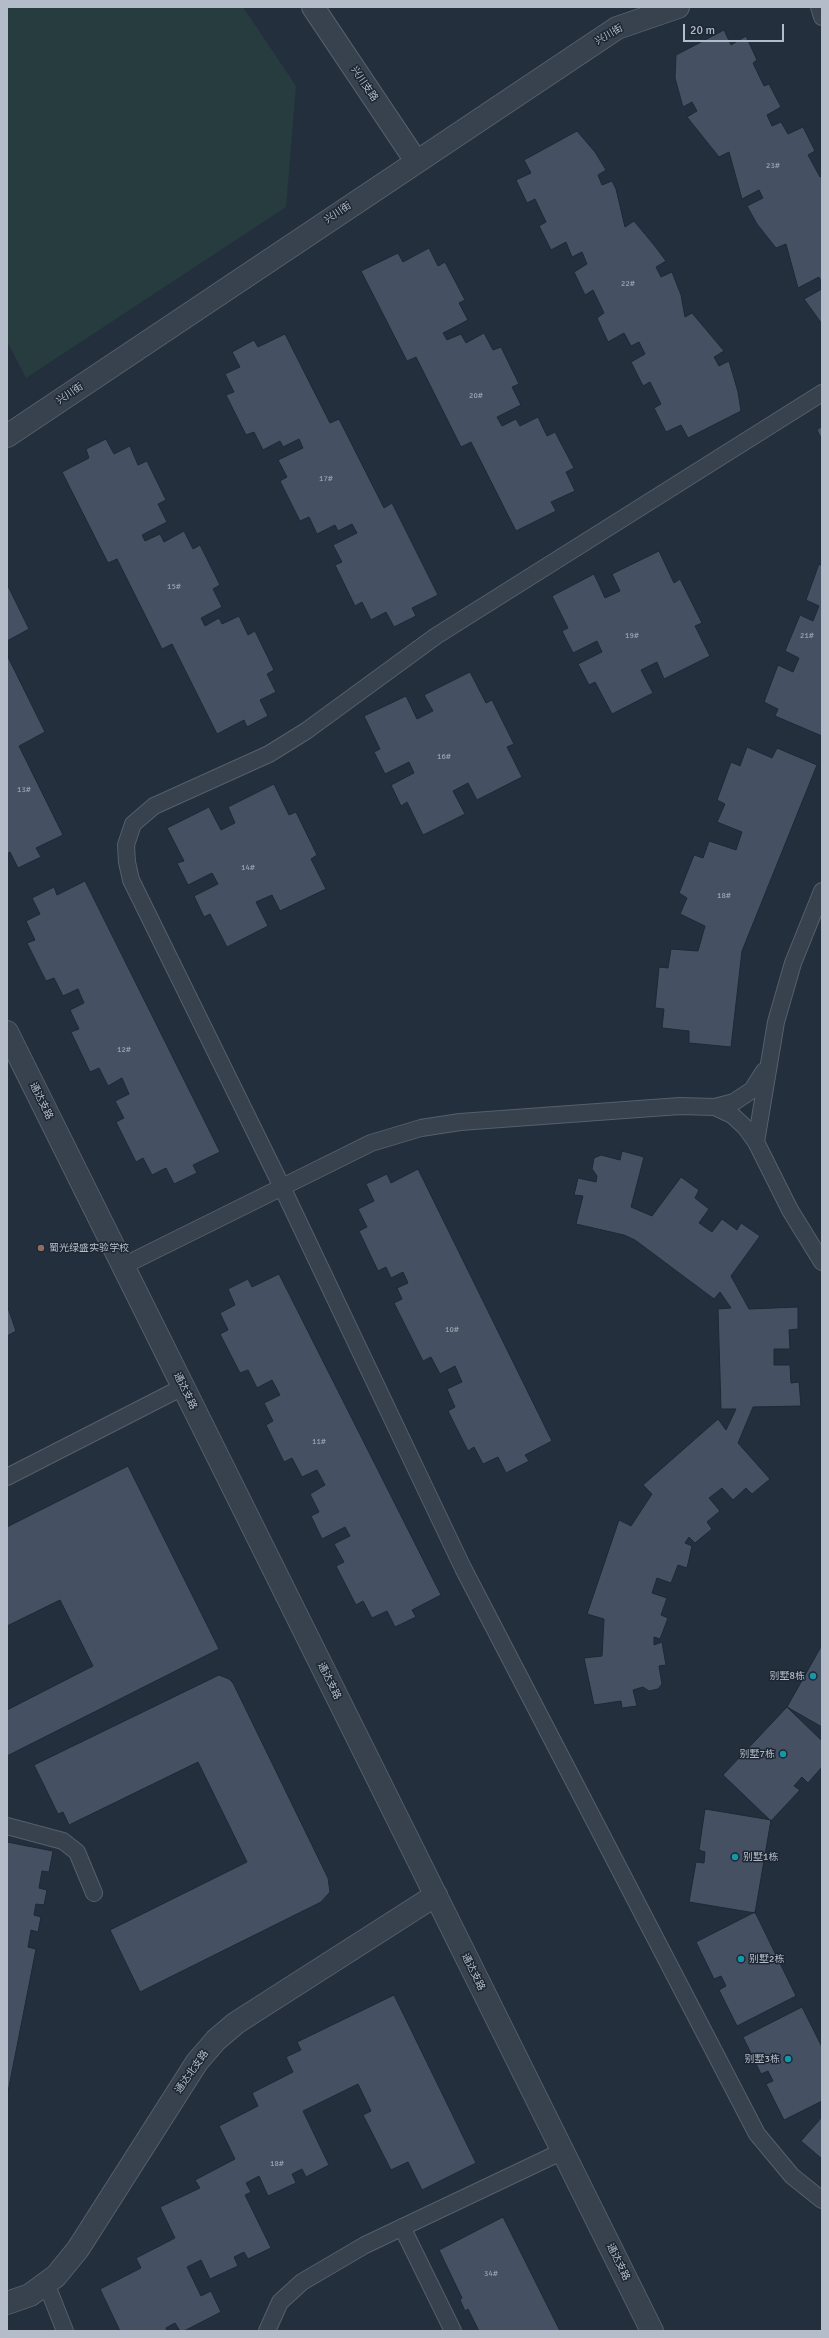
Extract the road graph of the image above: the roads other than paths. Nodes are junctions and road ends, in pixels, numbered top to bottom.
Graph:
1 (313, 7) edge
2 (678, 7) edge
3 (819, 7) edge
4 (822, 16) edge
5 (416, 161) junction
6 (822, 393) edge
7 (8, 432) edge
8 (822, 891) edge
9 (7, 1032) edge
10 (768, 1063) junction
11 (715, 1107) junction
12 (756, 1142) junction
13 (282, 1187) junction
14 (822, 1262) edge
15 (123, 1266) junction
16 (183, 1387) junction
17 (7, 1477) edge
18 (7, 1826) edge
19 (94, 1893) dead end
20 (436, 1895) junction
21 (562, 2151) junction
22 (822, 2200) edge
23 (402, 2227) junction
24 (46, 2283) junction
25 (7, 2303) edge
26 (65, 2331) edge
27 (267, 2331) edge
28 (452, 2331) edge
29 (652, 2331) edge

1 - 5 street, 兴川支路
2 - 5 street, 兴川街
3 - 4 lane
5 - 7 street, 兴川街
6 - 13 lane
8 - 10 lane
9 - 15 street, 通达支路
10 - 11 lane
10 - 12 lane
11 - 12 lane
11 - 13 lane
12 - 14 lane
13 - 15 lane
13 - 22 lane
15 - 16 street, 通达支路
16 - 17 lane
16 - 20 street, 通达支路
18 - 19 lane
20 - 21 street, 通达支路
20 - 24 street, 通达北支路
21 - 23 lane
21 - 29 street, 通达支路
23 - 27 lane
23 - 28 lane
24 - 25 street, 通达北支路
24 - 26 lane

